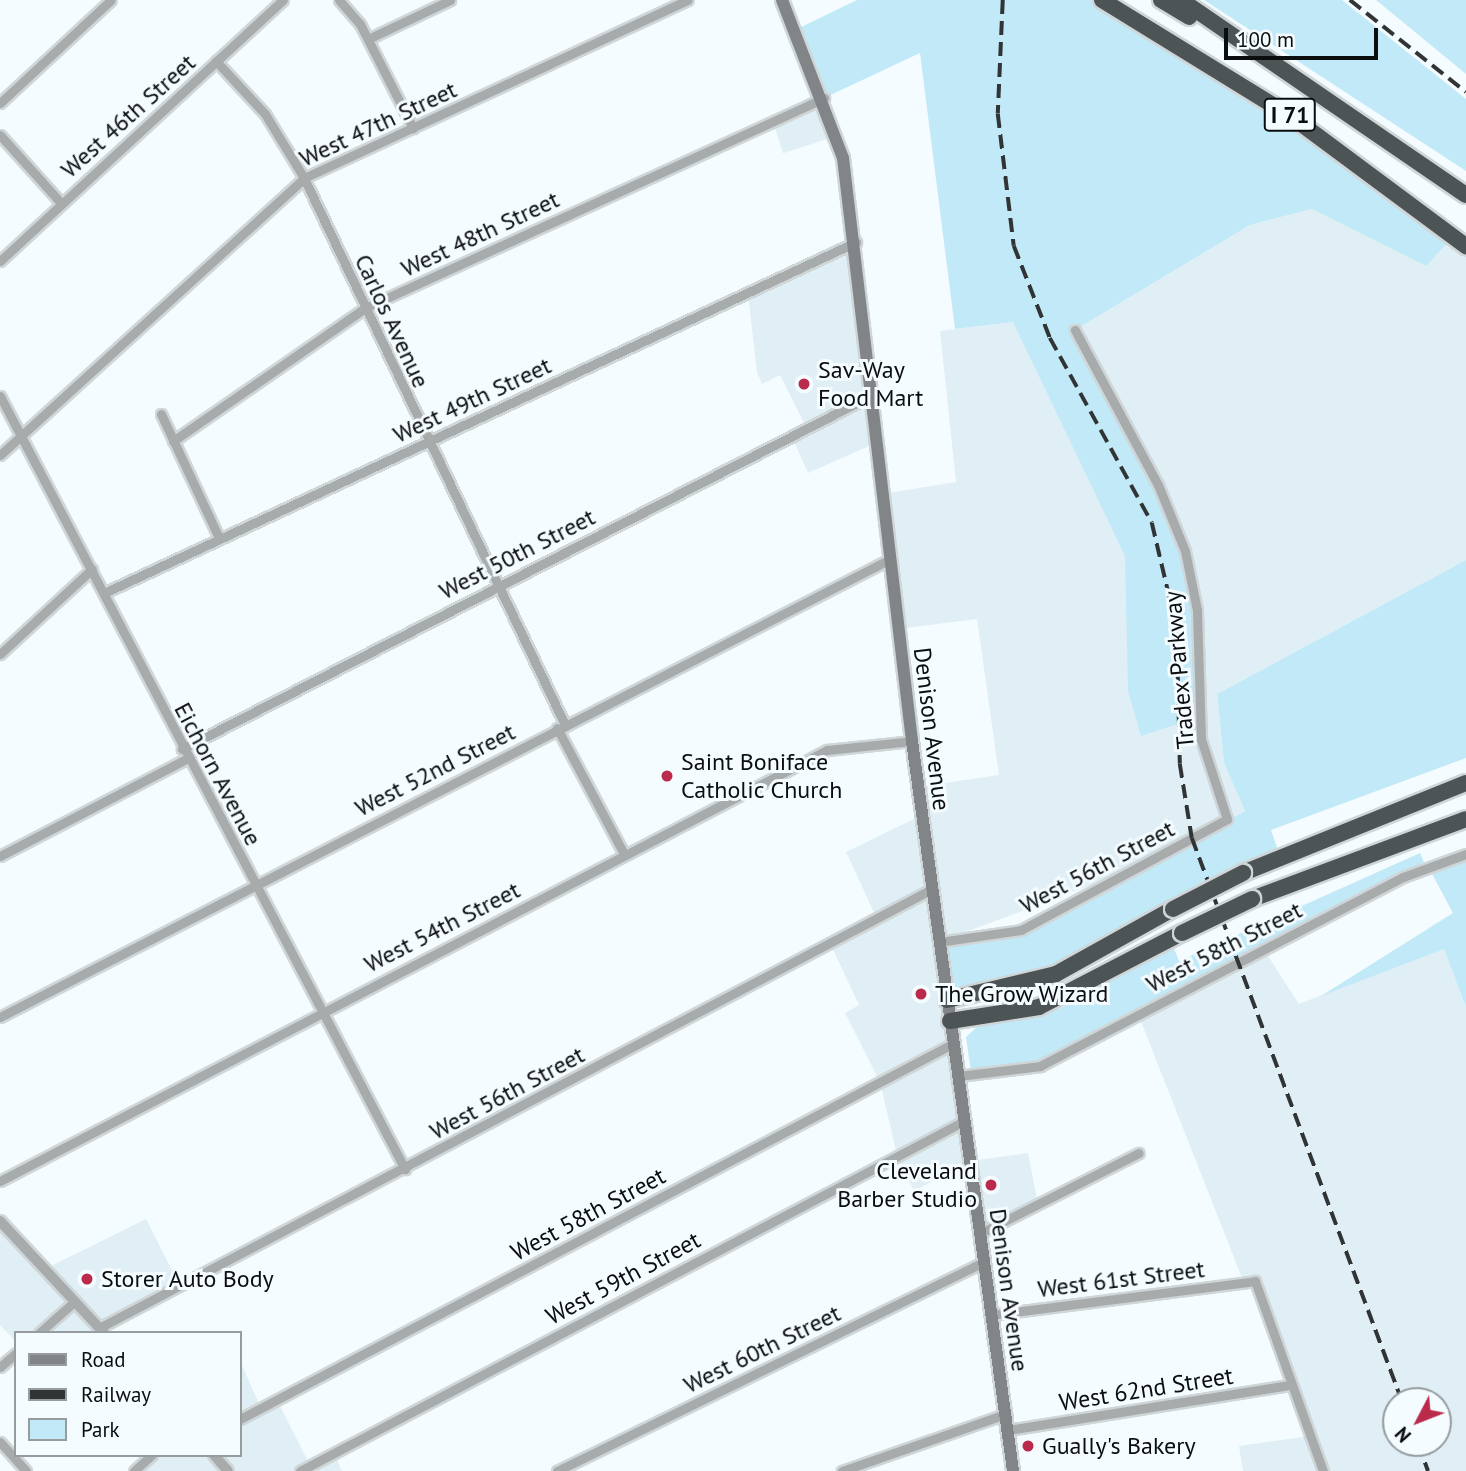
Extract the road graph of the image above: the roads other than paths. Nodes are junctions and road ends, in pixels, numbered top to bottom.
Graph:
1 (111, 0) edge
2 (283, 0) edge
3 (339, 0) edge
4 (450, 0) edge
5 (688, 0) edge
6 (782, 0) edge
7 (1102, 0) edge
8 (1161, 0) edge
9 (1181, 0) edge
10 (368, 39) junction
11 (216, 61) junction
12 (824, 98) junction
13 (0, 103) edge
14 (1338, 107) junction
15 (412, 128) junction
16 (0, 135) edge
17 (304, 178) junction
18 (1466, 195) edge
19 (61, 203) junction
20 (856, 242) junction
21 (1466, 246) edge
22 (0, 261) edge
23 (365, 308) junction
24 (1075, 330) dead end
25 (0, 396) edge
26 (870, 396) junction
27 (161, 414) dead end
28 (21, 436) junction
29 (173, 441) junction
30 (427, 442) junction
31 (0, 455) edge
32 (219, 538) junction
33 (890, 559) junction
34 (92, 569) junction
35 (494, 587) junction
36 (104, 593) junction
37 (0, 654) edge
38 (561, 726) junction
39 (912, 741) junction
40 (182, 749) junction
41 (188, 758) junction
42 (1466, 783) edge
43 (1227, 820) joint
44 (1466, 820) edge
45 (624, 854) junction
46 (1466, 854) edge
47 (0, 856) edge
48 (255, 885) junction
49 (932, 889) junction
50 (939, 942) junction
51 (947, 1000) junction
52 (321, 1011) junction
53 (0, 1017) edge
54 (950, 1021) junction
55 (954, 1044) junction
56 (958, 1076) junction
57 (964, 1121) junction
58 (1139, 1153) dead end
59 (405, 1169) junction
60 (0, 1181) edge
61 (0, 1220) edge
62 (979, 1234) junction
63 (984, 1262) junction
64 (75, 1301) junction
65 (991, 1315) junction
66 (102, 1330) edge
67 (41, 1331) edge
68 (14, 1355) edge
69 (0, 1367) edge
70 (1289, 1385) junction
71 (1006, 1414) junction
72 (242, 1418) edge
73 (1008, 1430) junction
74 (0, 1442) edge
75 (150, 1457) edge
76 (216, 1457) edge
77 (26, 1471) edge
78 (134, 1471) edge
79 (228, 1471) edge
80 (300, 1471) edge
81 (557, 1471) edge
82 (842, 1471) edge
83 (1013, 1471) edge
84 (1323, 1471) edge

1 - 13 street
2 - 11 street, West 46th Street
3 - 10 street
4 - 10 street
5 - 15 street, West 47th Street
6 - 12 main road, Denison Avenue
7 - 21 highway, I 71
8 - 14 highway, I 71
9 - 14 highway
10 - 15 street
11 - 17 street, Carlos Avenue
11 - 19 street, West 46th Street
12 - 20 main road, Denison Avenue
12 - 23 street, West 48th Street
14 - 18 highway, I 71
15 - 17 street, West 47th Street
16 - 19 street
17 - 23 street, Carlos Avenue
17 - 28 street, West 47th Street
19 - 22 street, West 46th Street
20 - 26 main road, Denison Avenue
20 - 30 street, West 49th Street
23 - 29 street, West 48th Street
23 - 30 street, Carlos Avenue
24 - 43 street, Tradex Parkway
25 - 28 street, Eichorn Avenue
26 - 33 main road, Denison Avenue
26 - 35 street, West 50th Street
27 - 29 street
28 - 31 street, West 47th Street
28 - 34 street, Eichorn Avenue
29 - 32 street
30 - 32 street, West 49th Street
30 - 35 street, Carlos Avenue
32 - 36 street, West 49th Street
33 - 38 street, West 52nd Street
33 - 39 main road, Denison Avenue
34 - 36 street, Eichorn Avenue
34 - 37 street
35 - 38 street, Carlos Avenue
35 - 40 street, West 50th Street
36 - 40 street, Eichorn Avenue
38 - 45 street, Carlos Avenue
38 - 48 street, West 52nd Street
39 - 45 street, West 54th Street
39 - 49 main road, Denison Avenue
40 - 41 street, Eichorn Avenue
41 - 47 street
41 - 48 street, Eichorn Avenue
42 - 51 highway, bridge
43 - 50 street, West 56th Street
44 - 54 highway, bridge
45 - 52 street, West 54th Street
46 - 56 street, West 58th Street
48 - 52 street, Eichorn Avenue
48 - 53 street, West 52nd Street
49 - 50 main road, Denison Avenue
49 - 59 street, West 56th Street
50 - 51 main road, Denison Avenue
51 - 54 main road, Denison Avenue
52 - 59 street, Eichorn Avenue
52 - 60 street, West 54th Street
54 - 55 main road, Denison Avenue
55 - 56 main road, Denison Avenue
55 - 72 street, West 58th Street
56 - 57 main road, Denison Avenue
57 - 62 main road, Denison Avenue
57 - 80 street, West 59th Street
58 - 62 street
59 - 66 street, West 56th Street
61 - 64 street
62 - 63 main road, Denison Avenue
63 - 65 main road, Denison Avenue
63 - 81 street, West 60th Street
64 - 66 street
64 - 67 street
65 - 70 street, West 61st Street
65 - 71 main road, Denison Avenue
68 - 69 street
70 - 73 street, West 62nd Street
70 - 84 street
71 - 73 main road, Denison Avenue
71 - 82 street
73 - 83 main road, Denison Avenue
74 - 77 street
75 - 78 street
76 - 79 street

